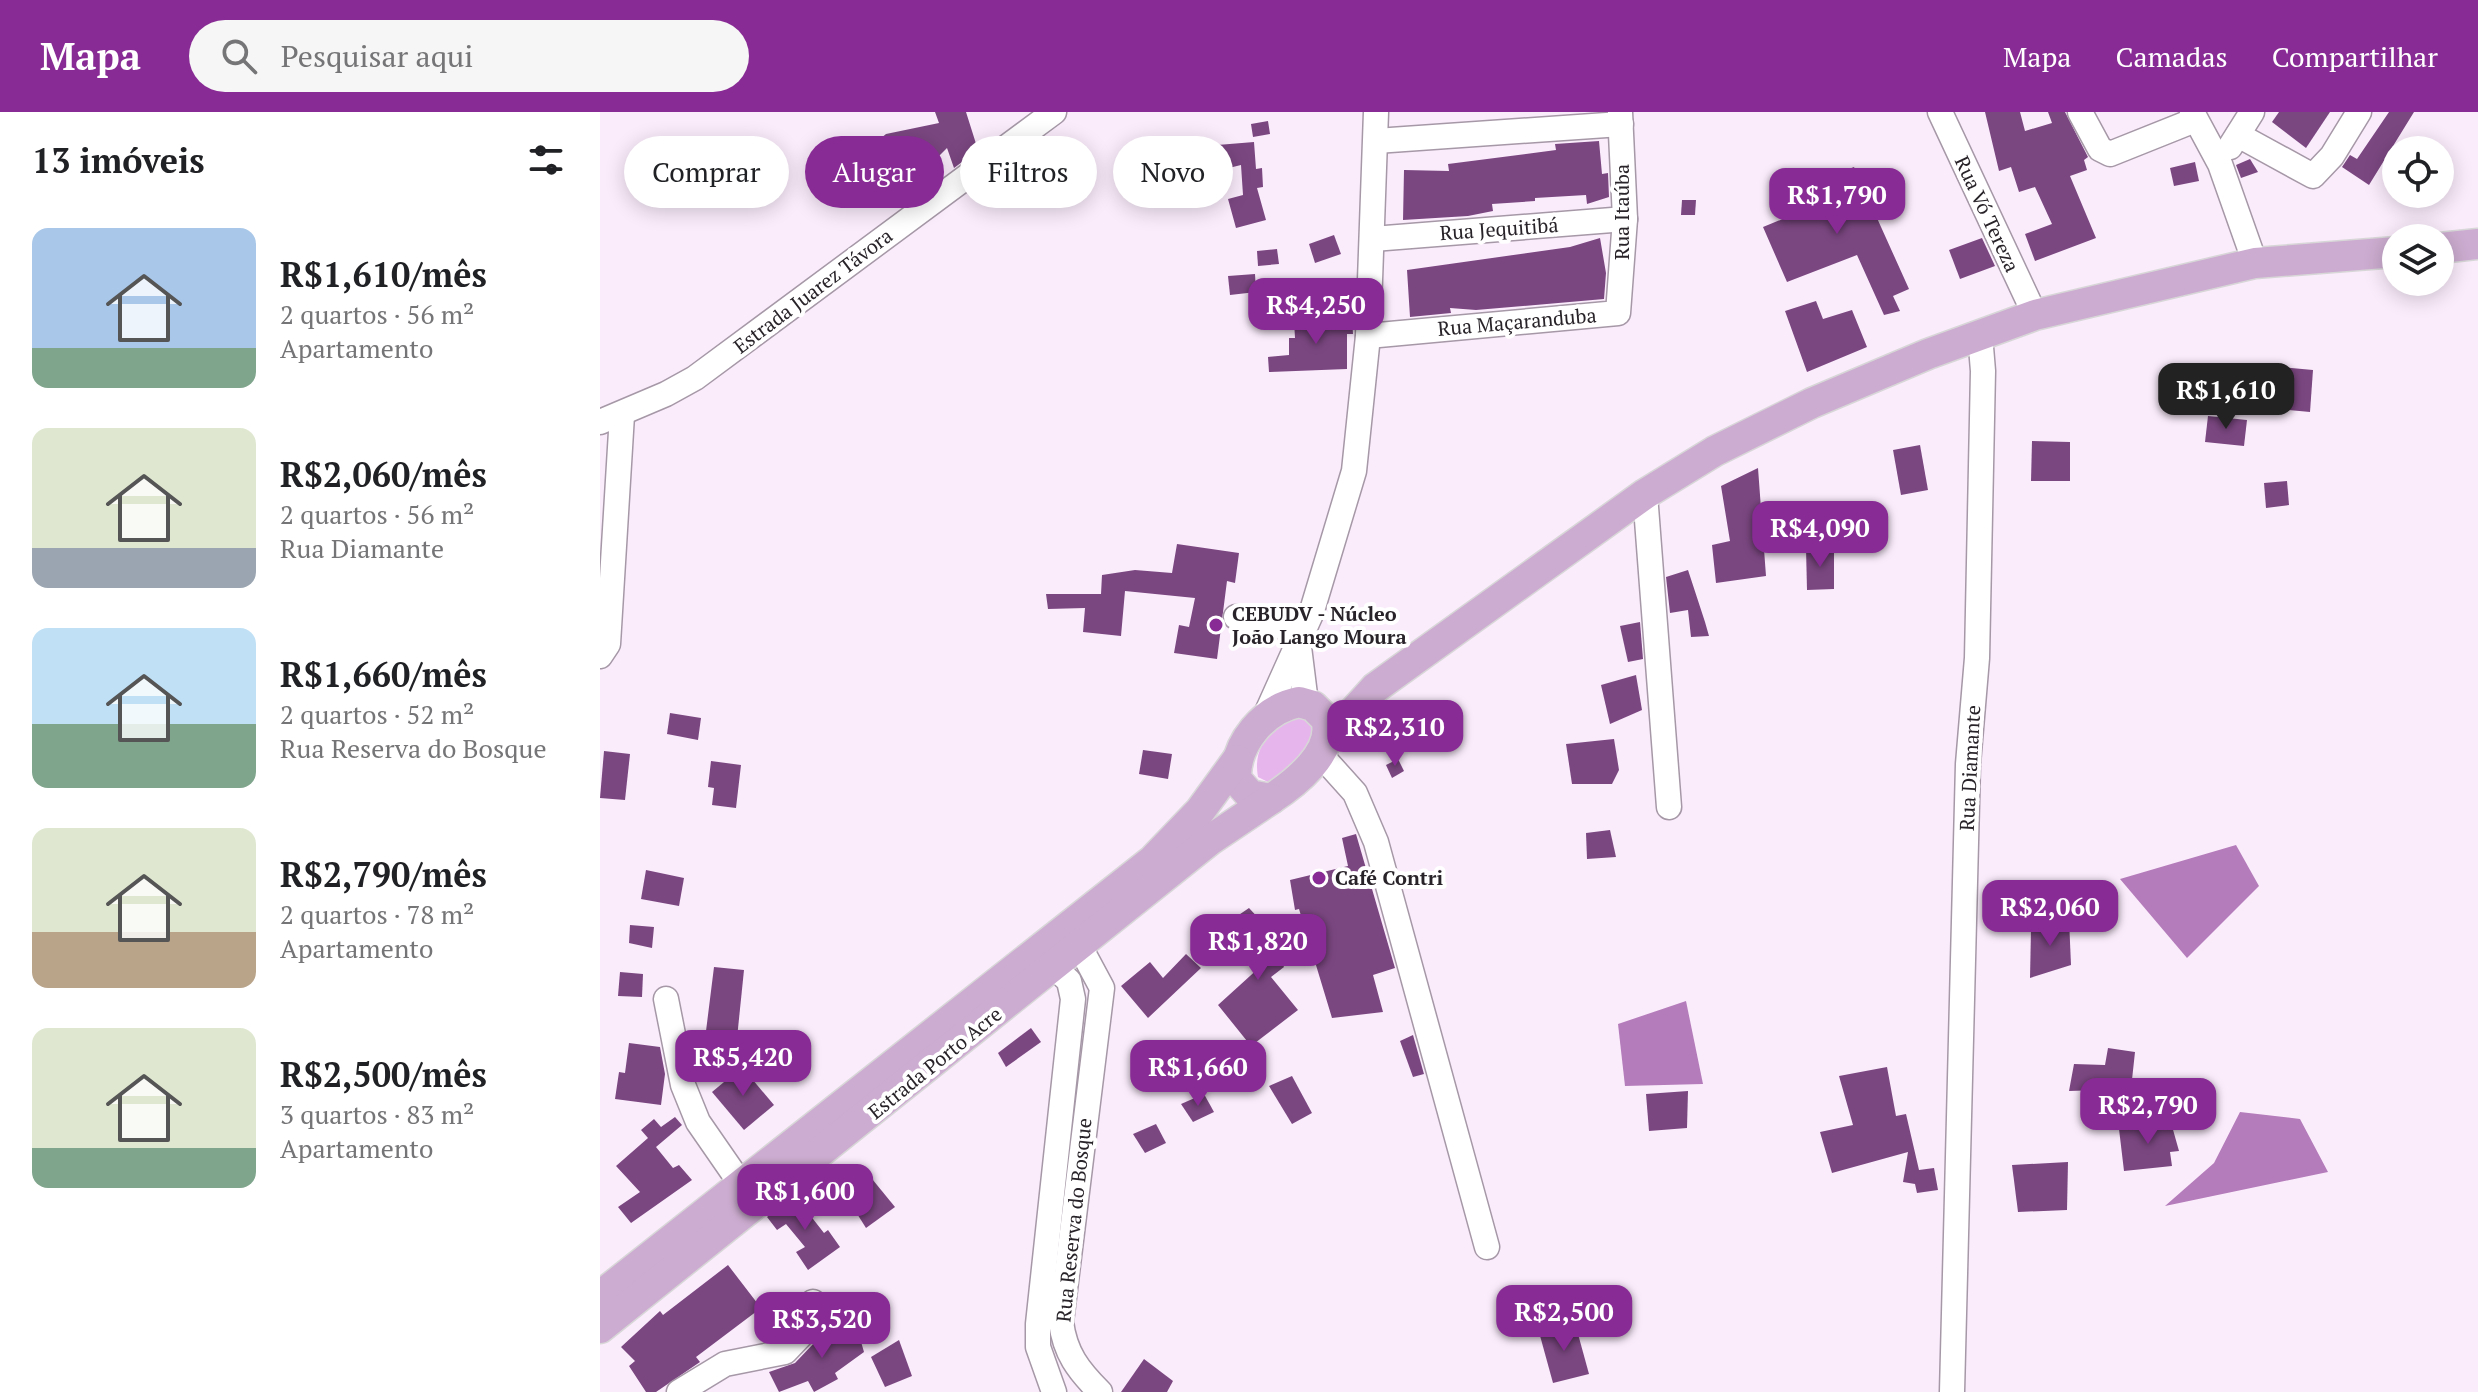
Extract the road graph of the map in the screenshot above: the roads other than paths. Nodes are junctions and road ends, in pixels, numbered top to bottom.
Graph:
1 (1054, 112) edge
2 (1376, 112) edge
3 (1940, 112) edge
4 (2080, 112) edge
5 (2252, 112) edge
6 (2359, 112) edge
7 (2194, 116) edge
8 (1620, 118) edge
9 (2238, 135) junction
10 (1376, 141) junction
11 (2220, 164) junction
12 (1625, 219) junction
13 (1373, 239) junction
14 (2478, 244) edge
15 (2454, 247) edge
16 (2382, 253) edge
17 (2255, 263) junction
18 (1618, 313) joint
19 (2035, 315) junction
20 (1980, 335) junction
21 (1368, 336) junction
22 (611, 418) edge
23 (1645, 494) junction
24 (1236, 617) dead end
25 (1301, 639) junction
26 (600, 656) edge
27 (1375, 688) junction
28 (1310, 704) junction
29 (1263, 721) junction
30 (1323, 747) junction
31 (1237, 760) junction
32 (1271, 799) junction
33 (1669, 807) dead end
34 (1080, 947) junction
35 (1054, 967) junction
36 (666, 999) dead end
37 (743, 1187) junction
38 (1487, 1247) dead end
39 (600, 1296) edge
40 (813, 1302) dead end
41 (600, 1328) edge
42 (1075, 1367) junction
43 (1052, 1391) edge
44 (679, 1392) edge
45 (1100, 1392) edge
46 (1952, 1392) edge

1 - 22 street, Estrada Juarez Távora
2 - 10 street
3 - 19 street, Rua Vó Tereza
4 - 7 street
5 - 9 street
6 - 9 street
7 - 11 street
8 - 10 street
8 - 12 street, Rua Itaúba
9 - 11 street
10 - 13 street
11 - 17 street
12 - 13 street, Rua Jequitibá
12 - 18 street, Rua Itaúba
13 - 21 street
14 - 15 main road
16 - 17 main road
17 - 19 main road
18 - 21 street, Rua Maçaranduba
19 - 20 main road
20 - 23 main road
20 - 46 street, Rua Diamante
21 - 25 street
22 - 26 street
23 - 27 main road
23 - 33 street
24 - 25 street
25 - 28 street
25 - 29 street
27 - 28 main road
27 - 30 main road
28 - 29 main road
28 - 30 main road
29 - 31 main road
30 - 32 main road
30 - 38 street
31 - 32 main road
31 - 37 main road, Estrada Porto Acre
32 - 34 main road, Estrada Porto Acre
34 - 35 main road, Estrada Porto Acre
34 - 42 street, Rua Reserva do Bosque
35 - 41 main road, Estrada Porto Acre
35 - 43 street, Rua Reserva do Bosque
36 - 37 street
37 - 39 main road, Estrada Porto Acre
40 - 44 street
42 - 43 street
42 - 45 street, Rua Reserva do Bosque

